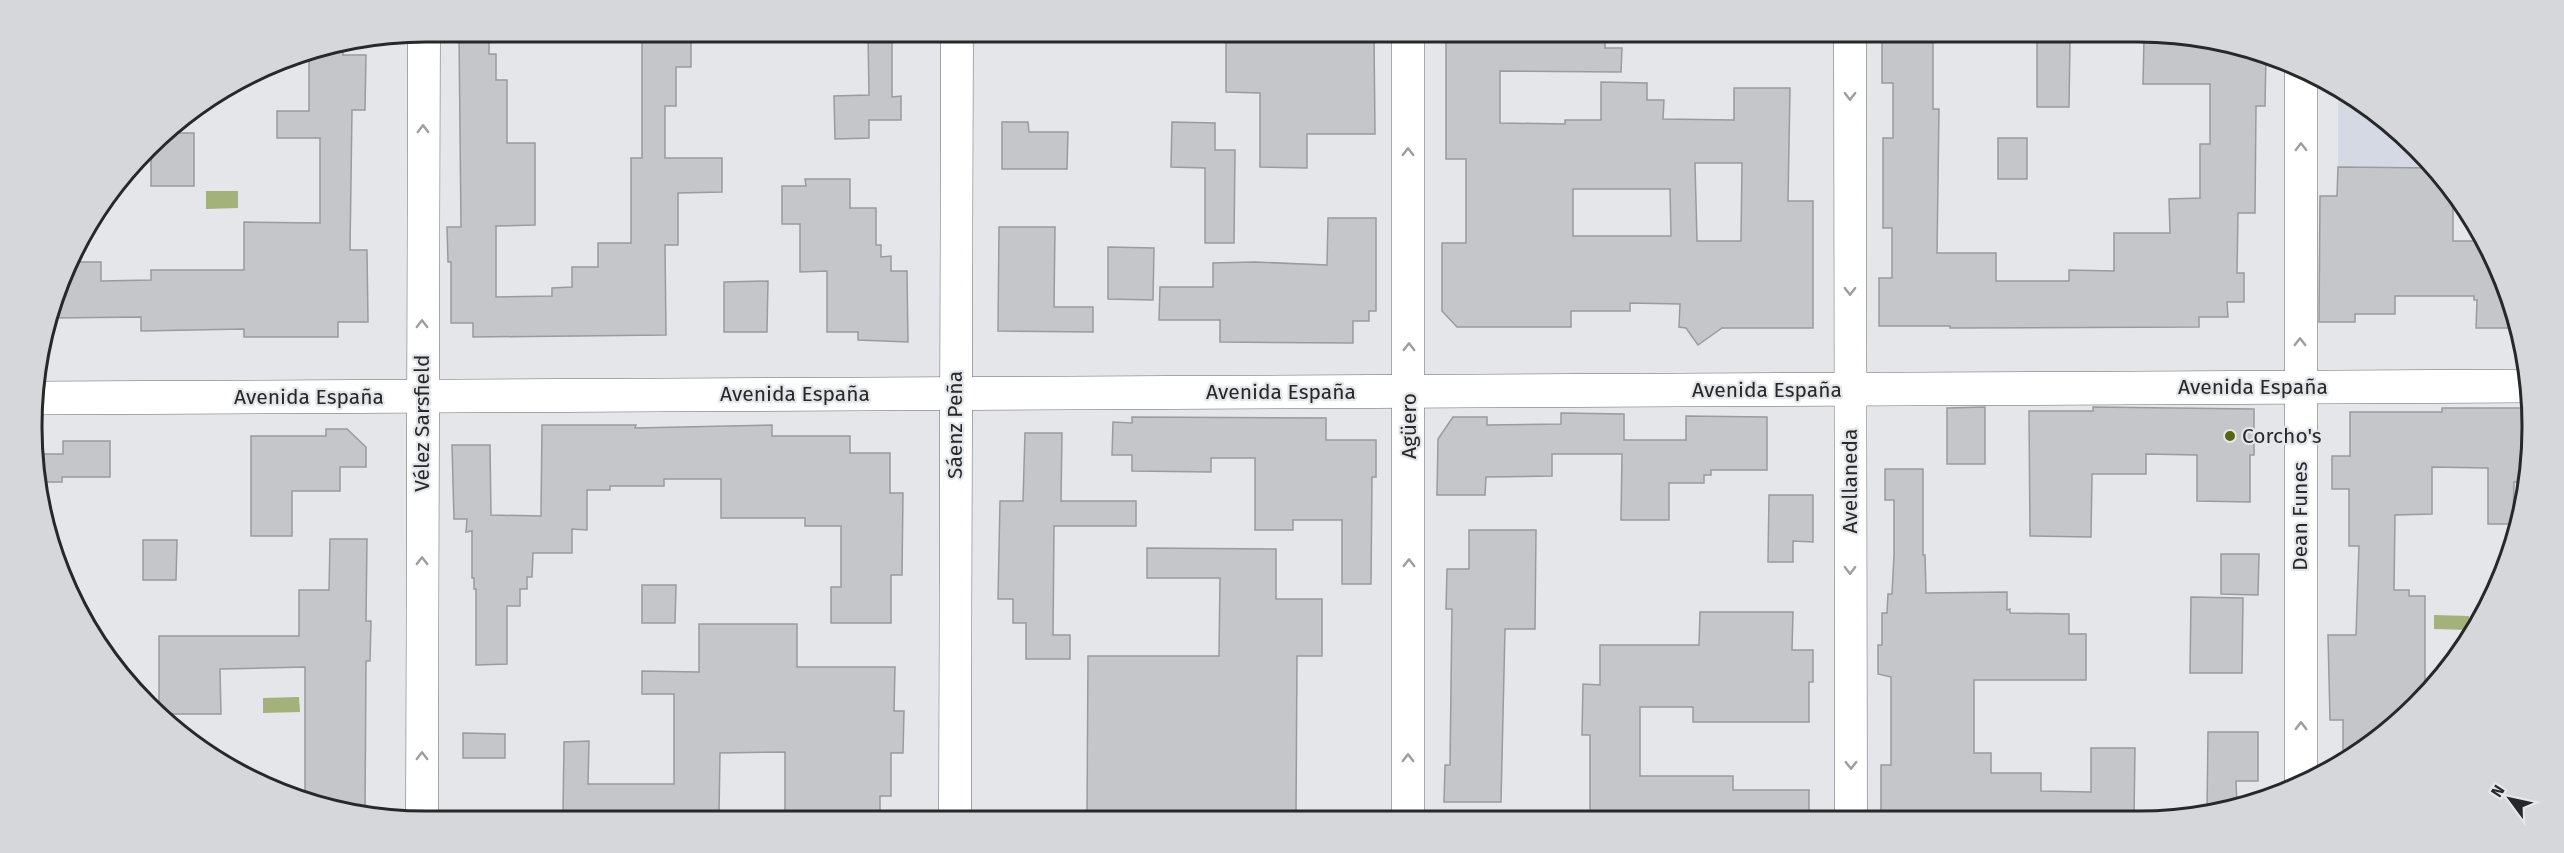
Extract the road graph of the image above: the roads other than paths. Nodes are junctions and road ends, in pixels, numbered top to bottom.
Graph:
1 (424, 42) edge
2 (957, 42) edge
3 (1408, 42) edge
4 (1850, 42) edge
5 (2301, 79) edge
6 (2520, 386) edge
7 (2300, 387) junction
8 (1850, 389) junction
9 (1409, 392) junction
10 (955, 393) junction
11 (422, 396) junction
12 (43, 398) edge
13 (2301, 774) edge
14 (422, 811) edge
15 (955, 811) edge
16 (1408, 811) edge
17 (1851, 811) edge

11 -> 1 street, Vélez Sarsfield
2 - 10 street, Sáenz Peña
9 -> 3 street, Agüero
4 -> 8 street, Avellaneda
7 -> 5 street, Dean Funes
6 - 7 main road, Avenida España
7 - 8 main road, Avenida España
13 -> 7 street, Dean Funes
8 - 9 main road, Avenida España
8 -> 17 street, Avellaneda
9 - 10 main road, Avenida España
16 -> 9 street, Agüero
10 - 11 main road, Avenida España
10 - 15 street, Sáenz Peña
11 - 12 main road, Avenida España
14 -> 11 street, Vélez Sarsfield

